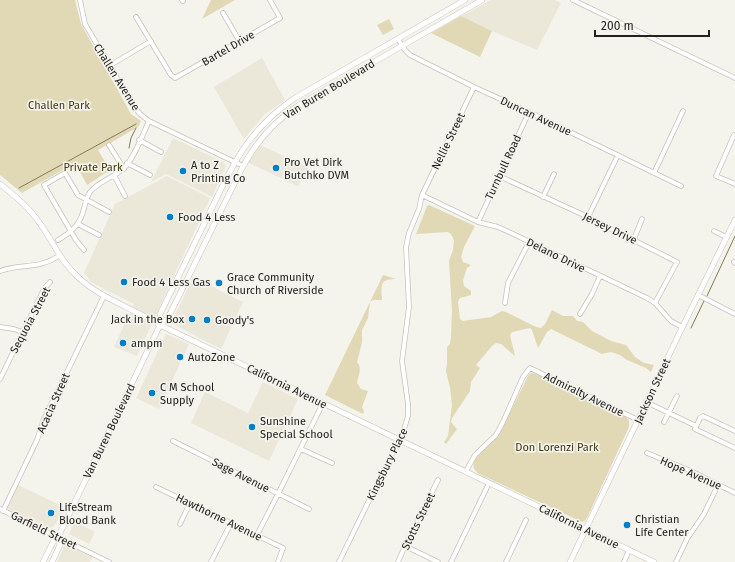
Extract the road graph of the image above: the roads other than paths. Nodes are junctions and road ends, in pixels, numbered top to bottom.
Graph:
1 (80, 0) edge
2 (270, 0) edge
3 (465, 0) edge
4 (482, 0) edge
5 (573, 0) edge
6 (223, 12) dead end
7 (136, 17) dead end
8 (398, 39) junction
9 (151, 41) junction
10 (240, 42) junction
11 (402, 46) junction
12 (109, 66) junction
13 (735, 78) edge
14 (317, 85) junction
15 (474, 87) junction
16 (297, 106) junction
17 (683, 111) dead end
18 (529, 112) junction
19 (149, 121) junction
20 (266, 122) junction
21 (734, 135) edge
22 (139, 140) junction
23 (109, 145) dead end
24 (254, 147) junction
25 (161, 152) dead end
26 (618, 155) junction
27 (235, 162) junction
28 (127, 164) junction
29 (242, 166) junction
30 (124, 169) junction
31 (654, 173) junction
32 (554, 174) dead end
33 (114, 175) junction
34 (150, 175) dead end
35 (499, 176) junction
36 (0, 184) edge
37 (735, 184) edge
38 (681, 186) dead end
39 (125, 196) dead end
40 (422, 196) junction
41 (543, 197) junction
42 (86, 200) junction
43 (109, 212) dead end
44 (588, 217) junction
45 (642, 219) dead end
46 (735, 220) edge
47 (478, 222) junction
48 (78, 224) junction
49 (714, 231) dead end
50 (71, 232) junction
51 (99, 235) dead end
52 (726, 237) junction
53 (634, 239) junction
54 (58, 240) dead end
55 (529, 242) junction
56 (84, 250) dead end
57 (59, 256) junction
58 (0, 271) edge
59 (600, 276) junction
60 (50, 282) dead end
61 (698, 295) junction
62 (104, 296) junction
63 (505, 303) dead end
64 (655, 303) junction
65 (580, 314) dead end
66 (735, 314) edge
67 (160, 325) junction
68 (0, 327) edge
69 (682, 327) junction
70 (22, 332) junction
71 (0, 379) edge
72 (677, 396) dead end
73 (646, 402) junction
74 (323, 403) junction
75 (669, 413) junction
76 (638, 420) junction
77 (664, 422) dead end
78 (696, 426) junction
79 (735, 432) edge
80 (399, 439) junction
81 (173, 441) dead end
82 (735, 448) edge
83 (301, 449) junction
84 (647, 453) dead end
85 (332, 463) dead end
86 (466, 471) junction
87 (438, 480) dead end
88 (489, 484) junction
89 (718, 485) junction
90 (156, 487) dead end
91 (735, 493) edge
92 (278, 494) junction
93 (190, 503) junction
94 (309, 508) dead end
95 (2, 510) edge
96 (526, 520) dead end
97 (231, 523) junction
98 (180, 524) dead end
99 (586, 530) junction
100 (256, 535) junction
101 (58, 537) junction
102 (405, 546) junction
103 (629, 550) junction
104 (43, 562) edge
105 (52, 562) edge
106 (109, 562) edge
107 (211, 562) edge
108 (278, 562) edge
109 (339, 562) edge
110 (398, 562) edge
111 (438, 562) edge
112 (451, 562) edge
113 (506, 562) edge
114 (570, 562) edge
115 (624, 562) edge
116 (654, 562) edge
117 (676, 562) edge

1 - 12 street, Challen Avenue
2 - 10 street, Bartel Drive
3 - 8 main road, Van Buren Boulevard
4 - 11 main road, Van Buren Boulevard
5 - 13 street
6 - 10 street
7 - 9 street
8 - 11 street, Duncan Avenue
8 - 14 main road, Van Buren Boulevard
9 - 10 street, Bartel Drive
9 - 12 street
11 - 15 street, Duncan Avenue
11 - 16 main road, Van Buren Boulevard
12 - 19 street, Challen Avenue
14 - 16 main road
14 - 20 main road, Van Buren Boulevard
15 - 18 street, Duncan Avenue
15 - 40 street, Nellie Street
16 - 24 main road, Van Buren Boulevard
17 - 31 street
18 - 26 street, Duncan Avenue
18 - 35 street, Turnbull Road
19 - 22 street
19 - 27 street, Challen Avenue
20 - 24 main road
20 - 27 main road, Van Buren Boulevard
21 - 37 street
22 - 25 street
22 - 28 street
23 - 30 street
24 - 29 main road, Van Buren Boulevard
26 - 31 street, Duncan Avenue
26 - 44 street
27 - 29 street, Challen Avenue
27 - 67 main road, Van Buren Boulevard
28 - 30 street
28 - 34 street
29 - 67 main road, Van Buren Boulevard
30 - 33 street
31 - 38 street, Duncan Avenue
32 - 41 street
33 - 39 street
33 - 42 street
35 - 41 street, Jersey Drive
35 - 47 street, Turnbull Road
36 - 57 main road, California Avenue
40 - 47 street, Delano Drive
40 - 80 street, Kingsbury Place
41 - 44 street, Jersey Drive
42 - 43 street
42 - 48 street
42 - 50 street
44 - 53 street, Jersey Drive
45 - 53 street
46 - 52 main road, Jackson Street
47 - 55 street, Delano Drive
48 - 50 street
48 - 51 street
49 - 52 street
50 - 54 street
50 - 56 street
52 - 61 main road, Jackson Street
53 - 64 street, Jersey Drive
55 - 59 street, Delano Drive
55 - 63 street
57 - 58 street
57 - 62 main road, California Avenue
59 - 64 street, Delano Drive
59 - 65 street
60 - 70 street, Sequoia Street
61 - 66 street
61 - 69 main road, Jackson Street
62 - 67 main road, California Avenue
62 - 95 street, Acacia Street
64 - 69 street, Delano Drive
67 - 74 main road, California Avenue
67 - 101 main road, Van Buren Boulevard
68 - 70 street
69 - 73 main road, Jackson Street
70 - 71 street, Sequoia Street
72 - 75 street
73 - 75 street
73 - 76 main road, Jackson Street
74 - 80 main road, California Avenue
74 - 83 street
75 - 77 street
75 - 78 street
76 - 86 street, Admiralty Avenue
76 - 99 main road, Jackson Street
78 - 79 street
78 - 82 street
80 - 86 main road, California Avenue
80 - 109 street, Kingsbury Place
81 - 92 street, Sage Avenue
83 - 85 street
83 - 92 street
84 - 89 street, Hope Avenue
86 - 88 main road, California Avenue
87 - 102 street, Stotts Street
88 - 99 main road, California Avenue
88 - 112 street
89 - 91 street, Hope Avenue
89 - 117 street
90 - 93 street, Hawthorne Avenue
92 - 94 street, Sage Avenue
92 - 100 street
93 - 97 street, Hawthorne Avenue
93 - 98 street
95 - 101 street, Garfield Street
96 - 113 street
97 - 100 street, Hawthorne Avenue
97 - 107 street
99 - 103 main road, California Avenue
99 - 114 main road, Jackson Street
100 - 108 street, Hawthorne Avenue
101 - 104 main road, Van Buren Boulevard
101 - 105 main road, Van Buren Boulevard
101 - 106 street, Garfield Street
102 - 110 street, Stotts Street
102 - 111 street
103 - 115 street
103 - 116 main road, California Avenue

